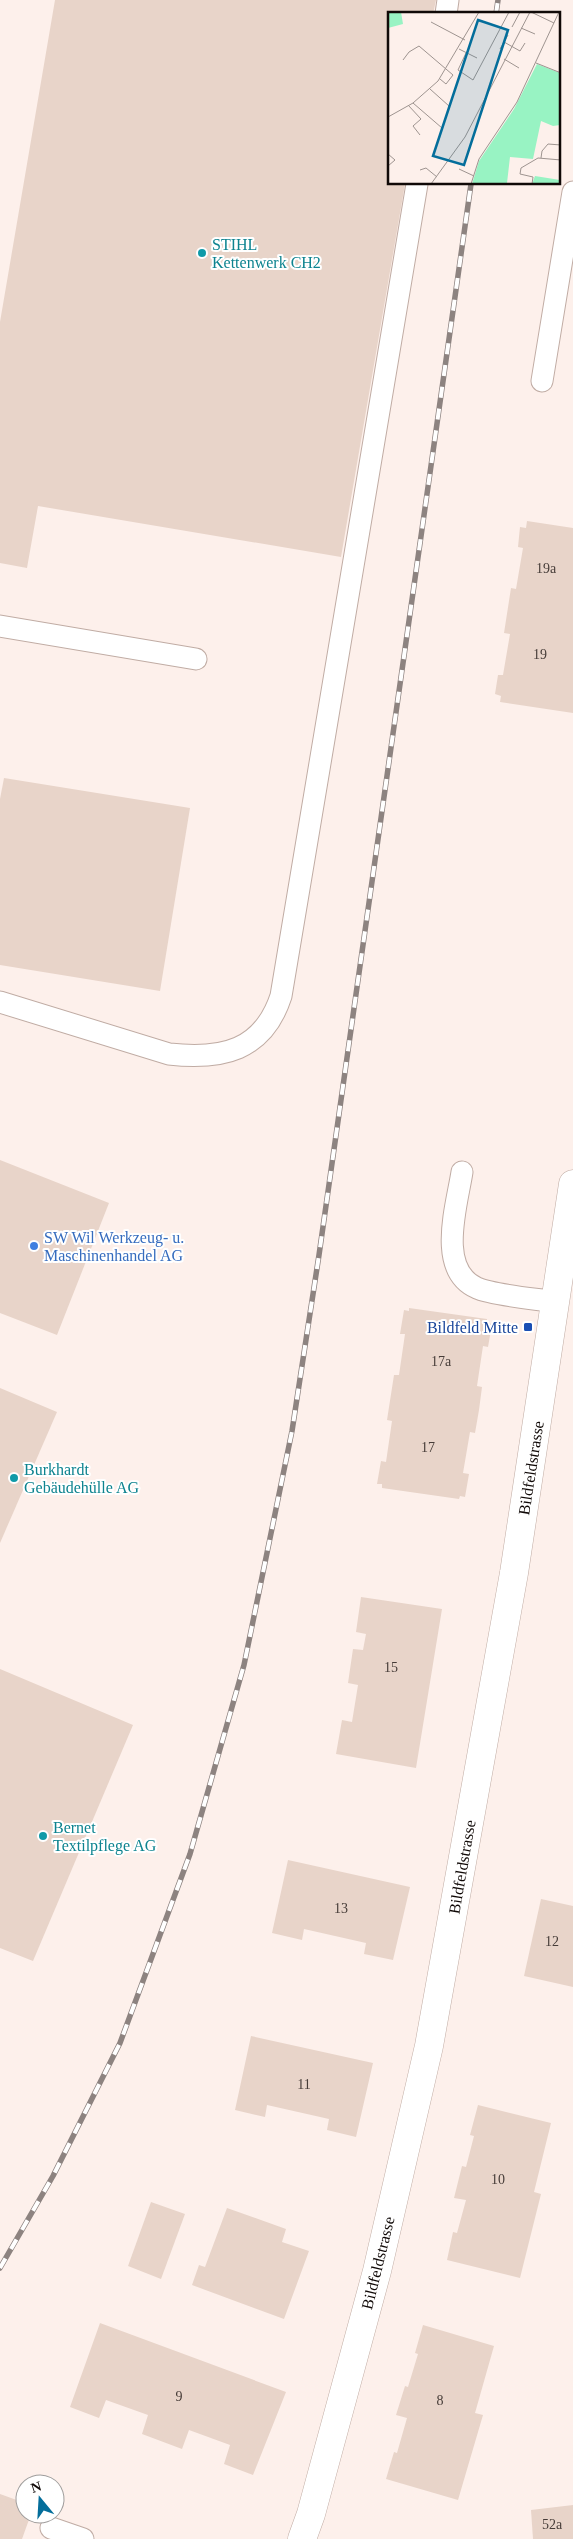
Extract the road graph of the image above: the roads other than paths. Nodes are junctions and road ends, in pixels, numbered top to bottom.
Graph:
1 (417, 185) edge
2 (573, 192) edge
3 (568, 240) edge
4 (542, 381) dead end
5 (0, 626) edge
6 (196, 659) dead end
7 (0, 1002) edge
8 (462, 1172) dead end
9 (573, 1184) edge
10 (556, 1302) junction
11 (51, 2528) dead end
12 (83, 2539) edge
13 (302, 2539) edge

1 - 7 lane
2 - 3 lane
3 - 4 lane
5 - 6 lane
8 - 10 lane
9 - 10 street, Bildfeldstrasse
10 - 13 street, Bildfeldstrasse
11 - 12 lane

